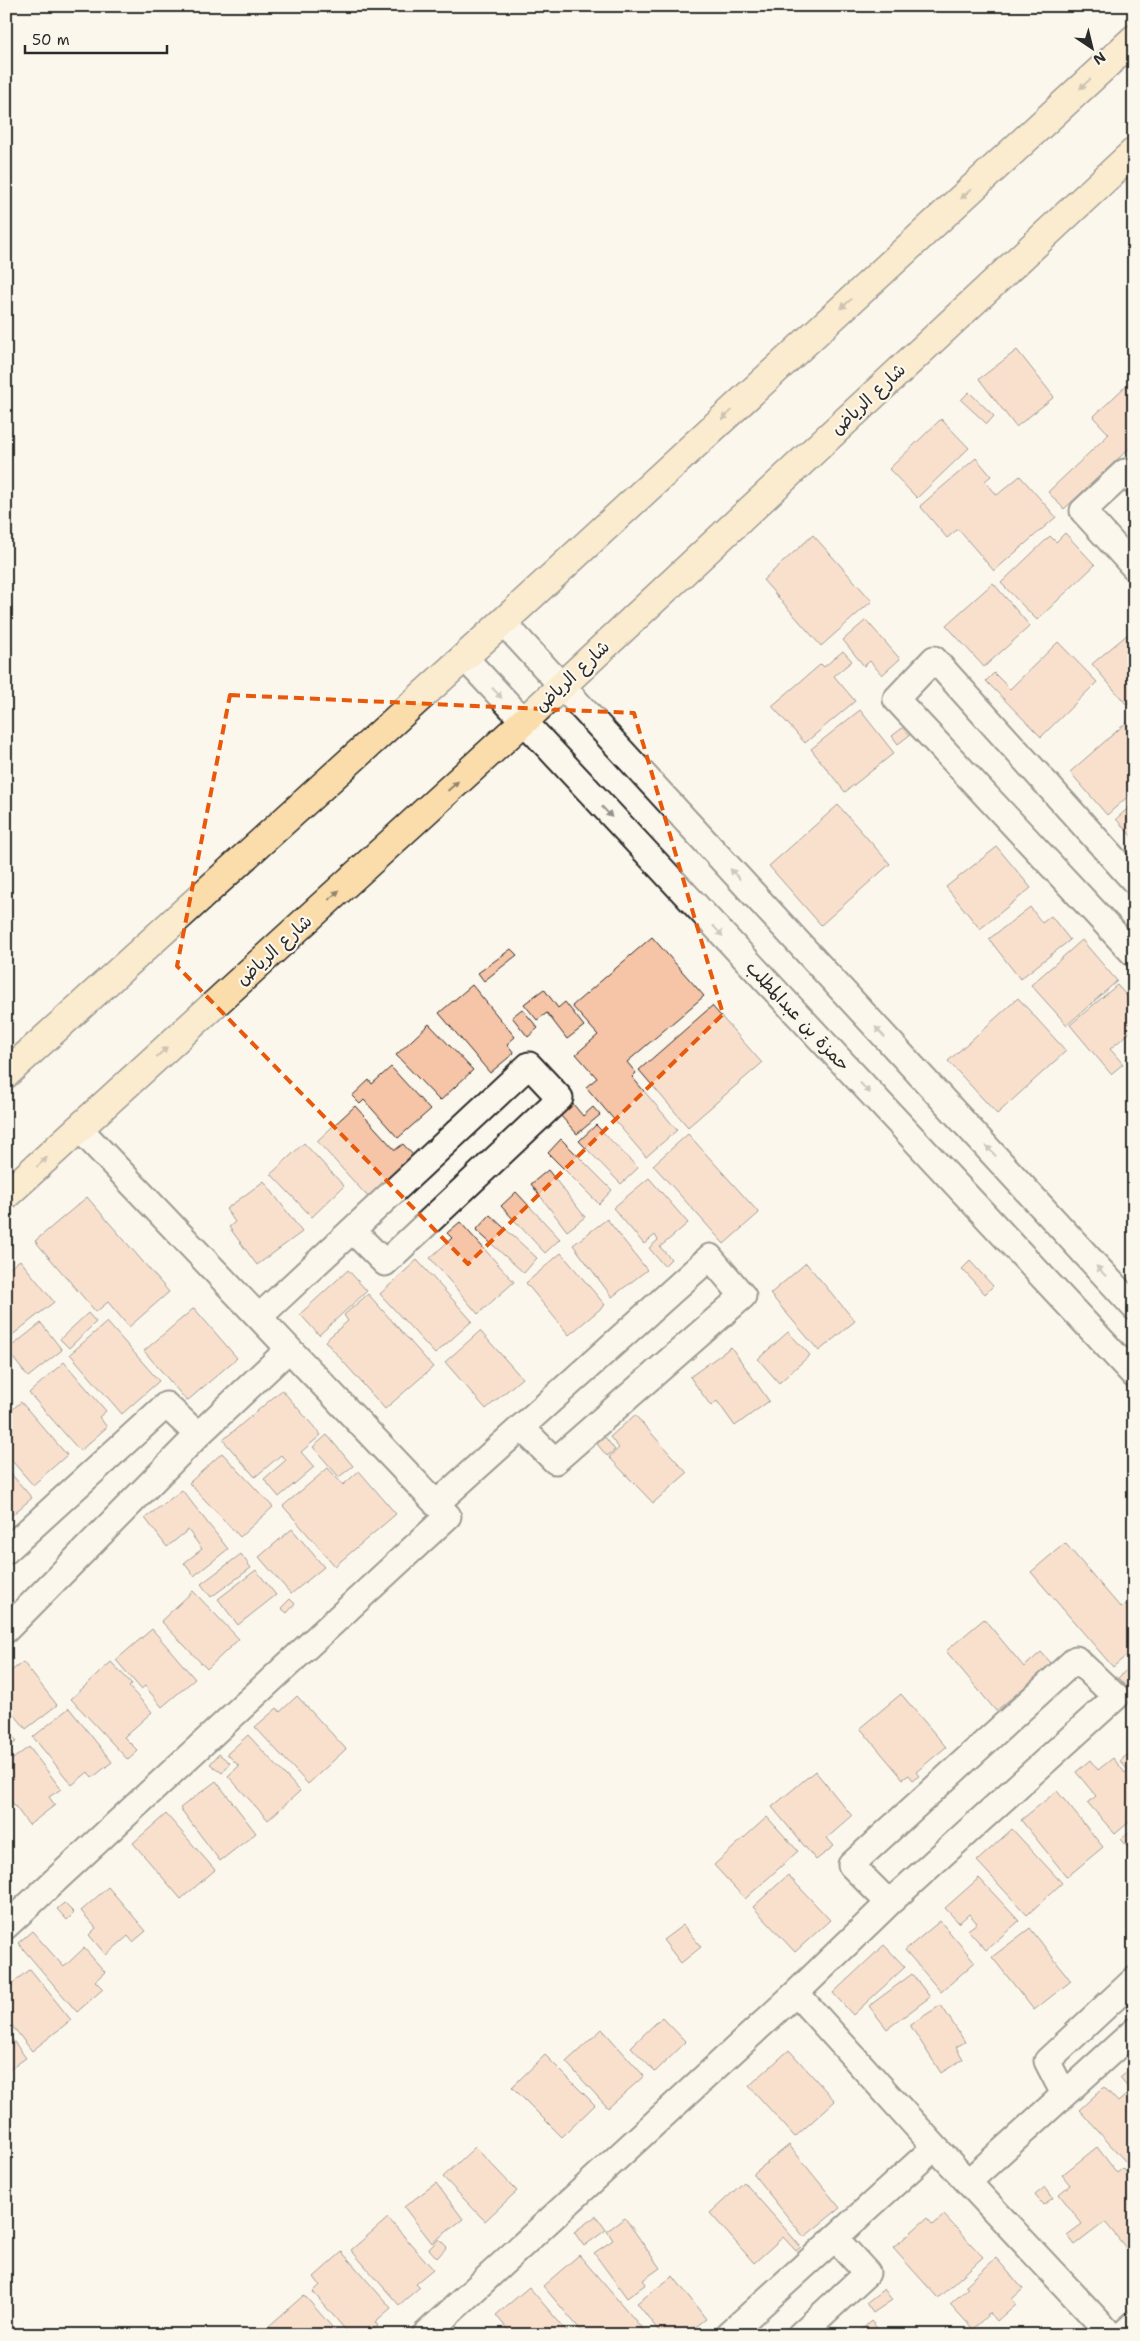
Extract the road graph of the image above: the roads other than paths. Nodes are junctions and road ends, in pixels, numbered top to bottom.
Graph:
1 (1134, 39) edge
2 (1134, 152) edge
3 (1134, 482) edge
4 (1134, 567) edge
5 (502, 622) junction
6 (464, 657) junction
7 (561, 685) junction
8 (523, 722) junction
9 (1134, 880) edge
10 (1134, 954) edge
11 (6, 1074) edge
12 (79, 1128) junction
13 (6, 1195) edge
14 (352, 1230) junction
15 (1134, 1307) edge
16 (259, 1317) junction
17 (289, 1349) junction
18 (1134, 1375) edge
19 (521, 1427) junction
20 (198, 1435) junction
21 (436, 1504) junction
22 (6, 1551) edge
23 (6, 1630) edge
24 (889, 1903) junction
25 (6, 1926) edge
26 (1134, 1980) edge
27 (796, 1992) junction
28 (1134, 2031) edge
29 (1064, 2094) junction
30 (935, 2147) junction
31 (968, 2182) junction
32 (835, 2238) junction
33 (1134, 2324) edge
34 (425, 2335) edge
35 (728, 2335) edge
36 (800, 2335) edge
37 (1111, 2335) edge
38 (1122, 2335) edge

1 -> 5 main road
2 - 7 main road, شارع الرياض
3 - 4 street
5 - 6 main road
5 - 7 street
6 -> 8 street, حمزة بن عبدالمطلب
6 - 11 main road
7 - 8 main road, شارع الرياض
15 -> 7 street
12 -> 8 main road, شارع الرياض
8 -> 18 street, حمزة بن عبدالمطلب
9 - 10 street
13 -> 12 main road, شارع الرياض
12 - 16 street
14 - 14 street
14 - 16 street
16 - 17 street
17 - 20 street
17 - 21 street
19 - 19 street
19 - 21 street
20 - 22 street
20 - 23 street
21 - 25 street
24 - 24 street
24 - 27 street
26 - 29 street
27 - 30 street
27 - 34 street
28 - 29 street
29 - 31 street
30 - 31 street
30 - 32 street
31 - 37 street
32 - 35 street
32 - 36 street
33 - 38 street

